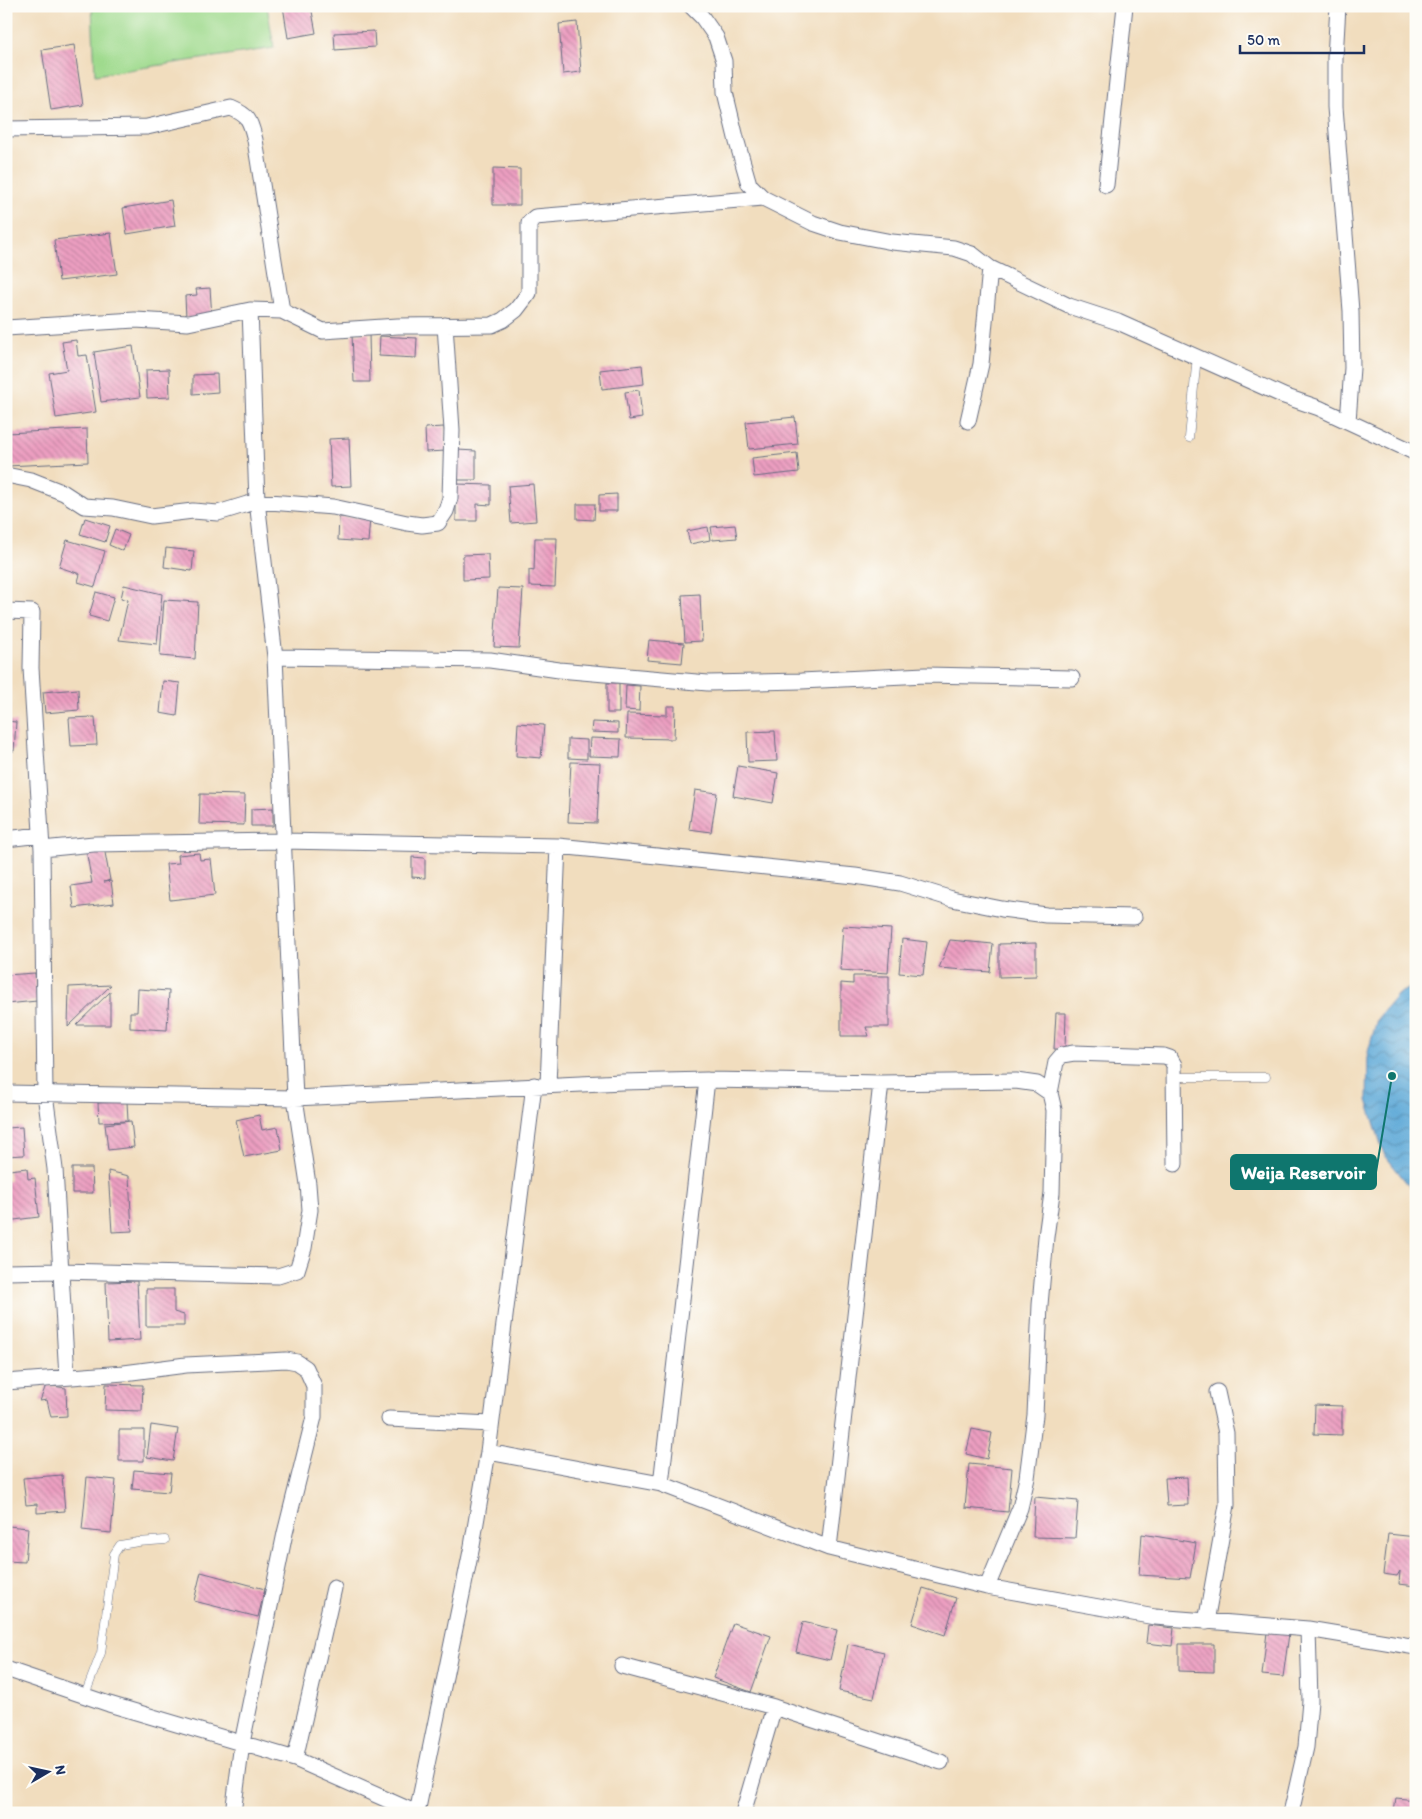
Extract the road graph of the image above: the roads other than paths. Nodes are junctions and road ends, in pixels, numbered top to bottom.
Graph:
1 (691, 6) edge
2 (1125, 6) edge
3 (1338, 6) edge
4 (6, 129) edge
5 (1106, 185) dead end
6 (763, 198) junction
7 (990, 268) junction
8 (250, 310) junction
9 (282, 311) junction
10 (445, 326) junction
11 (6, 328) edge
12 (1197, 356) junction
13 (968, 421) dead end
14 (1348, 422) junction
15 (1189, 438) dead end
16 (1416, 453) edge
17 (6, 475) edge
18 (257, 501) junction
19 (6, 611) edge
20 (275, 657) junction
21 (1072, 678) dead end
22 (6, 839) edge
23 (282, 841) junction
24 (41, 842) junction
25 (558, 846) junction
26 (1134, 917) dead end
27 (1174, 1078) junction
28 (1266, 1078) dead end
29 (706, 1080) junction
30 (881, 1083) junction
31 (541, 1085) junction
32 (6, 1093) edge
33 (1050, 1093) junction
34 (45, 1094) junction
35 (295, 1098) junction
36 (1175, 1164) dead end
37 (60, 1271) junction
38 (6, 1272) edge
39 (67, 1378) junction
40 (6, 1382) edge
41 (1217, 1392) dead end
42 (389, 1419) dead end
43 (491, 1424) junction
44 (488, 1452) junction
45 (661, 1484) junction
46 (165, 1540) dead end
47 (829, 1548) junction
48 (987, 1587) junction
49 (334, 1588) dead end
50 (1206, 1622) junction
51 (1308, 1629) junction
52 (1416, 1647) edge
53 (622, 1666) dead end
54 (6, 1669) edge
55 (84, 1695) junction
56 (774, 1707) junction
57 (242, 1743) junction
58 (295, 1759) junction
59 (941, 1762) dead end
60 (233, 1813) edge
61 (417, 1813) edge
62 (743, 1813) edge
63 (1291, 1813) edge

1 - 6 street
2 - 5 street
3 - 14 street
4 - 9 street
6 - 7 street
6 - 10 street
7 - 12 street
7 - 13 street
8 - 9 street
8 - 11 street
8 - 18 street
9 - 10 street
10 - 18 street
12 - 14 street
12 - 15 lane
14 - 16 street
17 - 18 street
18 - 20 street
19 - 24 street
20 - 21 street
20 - 23 street
22 - 24 street
23 - 24 street
23 - 25 street
23 - 35 street
24 - 34 street
25 - 26 street
25 - 31 street
27 - 28 lane
27 - 33 street
27 - 36 street
29 - 30 street
29 - 31 street
29 - 45 street
30 - 33 street
30 - 47 street
31 - 35 street
31 - 43 street
32 - 34 street
33 - 48 street
34 - 35 street
34 - 37 street
35 - 37 street
37 - 38 street
37 - 39 street
39 - 40 street
39 - 57 street
41 - 50 street
42 - 43 street
43 - 44 street
44 - 45 street
44 - 61 street
45 - 47 street
46 - 55 lane
47 - 48 street
48 - 50 street
49 - 58 street
50 - 51 street
51 - 52 street
51 - 63 street
53 - 56 street
54 - 55 street
55 - 57 street
56 - 59 street
56 - 62 street
57 - 58 street
57 - 60 street
58 - 61 street

